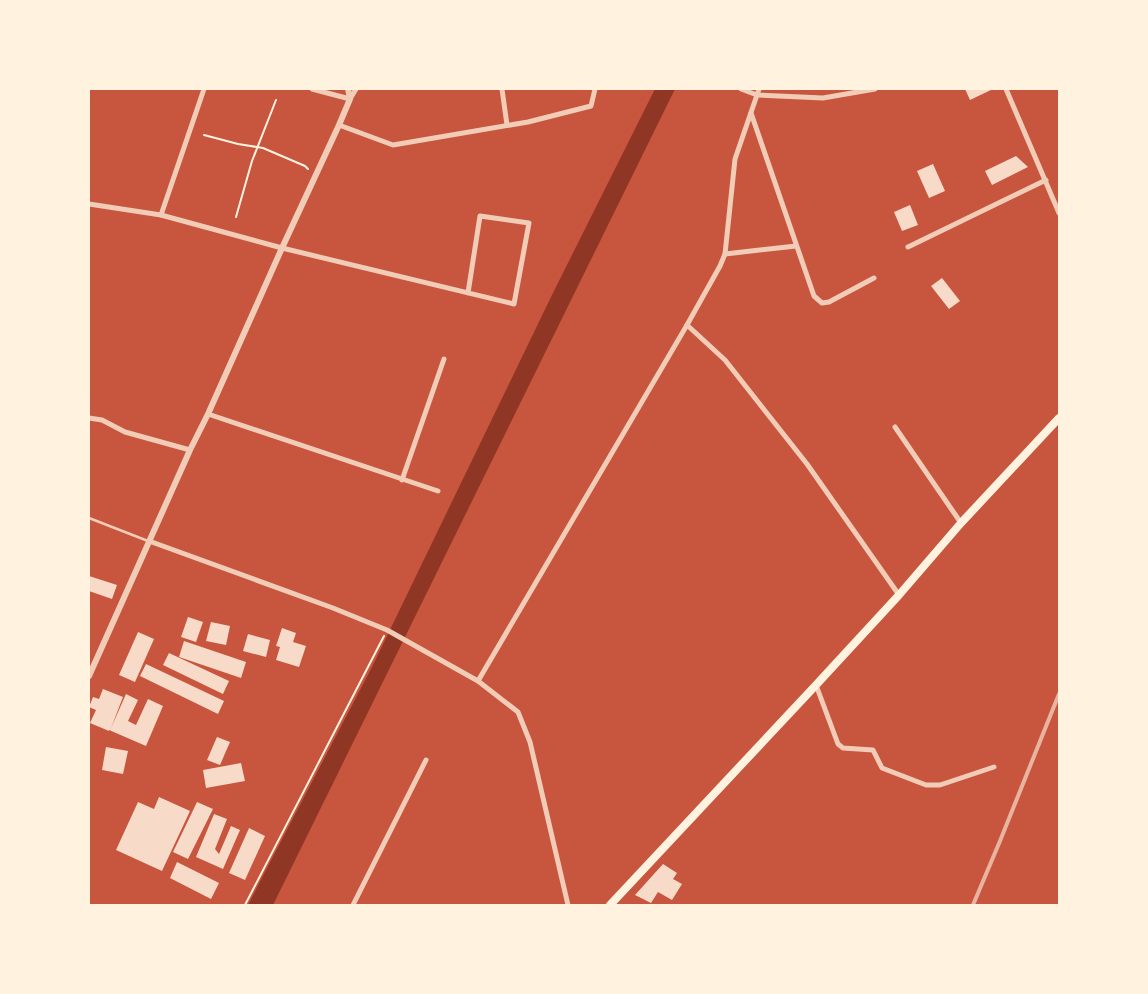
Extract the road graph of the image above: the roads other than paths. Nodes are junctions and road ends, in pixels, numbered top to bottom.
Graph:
1 (204, 89) edge
2 (312, 89) edge
3 (348, 89) edge
4 (356, 89) edge
5 (502, 89) edge
6 (595, 89) edge
7 (741, 89) edge
8 (759, 89) edge
9 (875, 89) edge
10 (1006, 89) edge
11 (757, 95) junction
12 (350, 99) junction
13 (751, 112) junction
14 (339, 125) junction
15 (507, 126) junction
16 (1046, 180) junction
17 (89, 204) edge
18 (1059, 213) edge
19 (161, 215) junction
20 (796, 246) junction
21 (908, 247) dead end
22 (282, 248) junction
23 (724, 254) junction
24 (874, 278) dead end
25 (468, 293) junction
26 (687, 326) junction
27 (444, 359) dead end
28 (208, 414) junction
29 (89, 418) edge
30 (1059, 418) edge
31 (895, 427) dead end
32 (190, 450) junction
33 (402, 480) junction
34 (438, 491) dead end
35 (89, 518) edge
36 (962, 523) junction
37 (149, 541) junction
38 (899, 595) junction
39 (89, 676) edge
40 (478, 681) junction
41 (816, 685) junction
42 (426, 760) dead end
43 (994, 767) dead end
44 (352, 905) edge
45 (568, 905) edge
46 (610, 905) edge

1 - 19 street
2 - 12 street
3 - 12 street
4 - 12 street
5 - 15 street
6 - 15 street
7 - 11 street
8 - 11 street
9 - 11 street
10 - 16 street
11 - 13 street
12 - 14 street
13 - 20 street
13 - 23 street
14 - 15 street
14 - 22 street
16 - 18 street
16 - 21 street
17 - 19 street
19 - 22 street
20 - 23 street
20 - 24 street
22 - 25 street
22 - 28 street
23 - 26 street
25 - 25 street
26 - 38 street
26 - 40 street
27 - 33 street
28 - 32 street
28 - 33 street
29 - 32 street
30 - 36 main road
31 - 36 street
32 - 37 street
33 - 34 street
35 - 37 lane
36 - 38 main road
37 - 39 street
37 - 40 street
38 - 41 main road
40 - 45 street
41 - 43 street
41 - 46 main road
42 - 44 street

